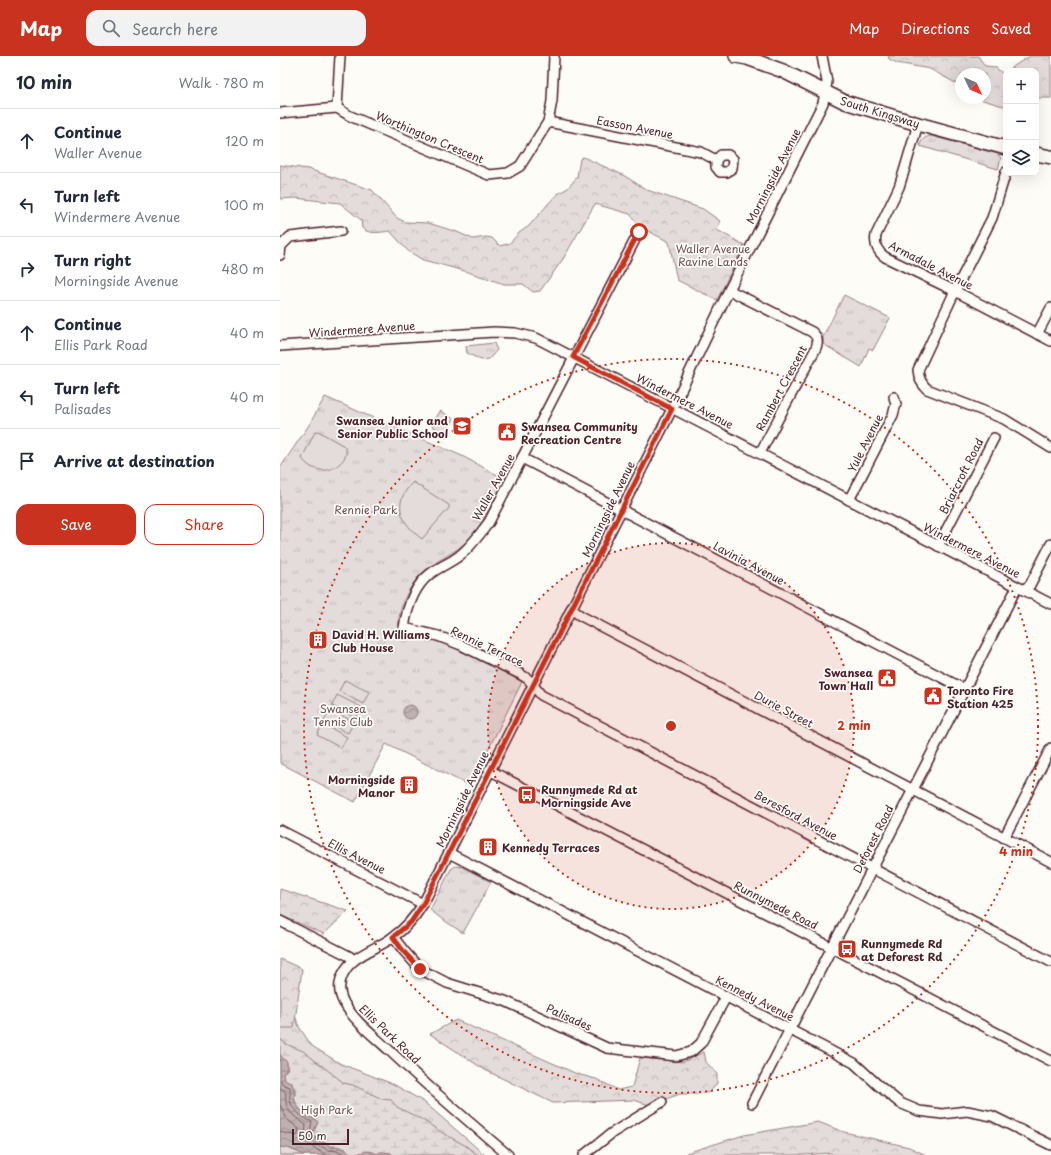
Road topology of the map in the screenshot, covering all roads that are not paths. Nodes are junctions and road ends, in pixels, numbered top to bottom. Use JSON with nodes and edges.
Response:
{"nodes":[{"id":1,"x":340,"y":56,"type":"edge"},
{"id":2,"x":554,"y":56,"type":"edge"},
{"id":3,"x":736,"y":56,"type":"edge"},
{"id":4,"x":822,"y":56,"type":"edge"},
{"id":5,"x":826,"y":93,"type":"junction"},
{"id":6,"x":337,"y":108,"type":"junction"},
{"id":7,"x":280,"y":113,"type":"edge"},
{"id":8,"x":548,"y":122,"type":"junction"},
{"id":9,"x":918,"y":124,"type":"junction"},
{"id":10,"x":1003,"y":147,"type":"edge"},
{"id":11,"x":1039,"y":155,"type":"edge"},
{"id":12,"x":1051,"y":157,"type":"edge"},
{"id":13,"x":716,"y":160,"type":"dead end"},
{"id":14,"x":1005,"y":176,"type":"edge"},
{"id":15,"x":341,"y":231,"type":"dead end"},
{"id":16,"x":639,"y":232,"type":"dead end"},
{"id":17,"x":280,"y":255,"type":"edge"},
{"id":18,"x":729,"y":290,"type":"junction"},
{"id":19,"x":955,"y":291,"type":"junction"},
{"id":20,"x":1051,"y":308,"type":"edge"},
{"id":21,"x":1037,"y":334,"type":"junction"},
{"id":22,"x":1051,"y":341,"type":"edge"},
{"id":23,"x":280,"y":346,"type":"edge"},
{"id":24,"x":573,"y":357,"type":"junction"},
{"id":25,"x":894,"y":397,"type":"dead end"},
{"id":26,"x":672,"y":409,"type":"junction"},
{"id":27,"x":994,"y":438,"type":"dead end"},
{"id":28,"x":1051,"y":448,"type":"edge"},
{"id":29,"x":760,"y":453,"type":"junction"},
{"id":30,"x":522,"y":458,"type":"junction"},
{"id":31,"x":849,"y":500,"type":"junction"},
{"id":32,"x":622,"y":510,"type":"junction"},
{"id":33,"x":1051,"y":544,"type":"edge"},
{"id":34,"x":938,"y":546,"type":"junction"},
{"id":35,"x":1020,"y":588,"type":"junction"},
{"id":36,"x":1051,"y":604,"type":"edge"},
{"id":37,"x":571,"y":609,"type":"junction"},
{"id":38,"x":404,"y":628,"type":"joint"},
{"id":39,"x":533,"y":686,"type":"junction"},
{"id":40,"x":964,"y":689,"type":"junction"},
{"id":41,"x":1051,"y":748,"type":"edge"},
{"id":42,"x":489,"y":770,"type":"junction"},
{"id":43,"x":912,"y":790,"type":"junction"},
{"id":44,"x":280,"y":830,"type":"edge"},
{"id":45,"x":1004,"y":838,"type":"junction"},
{"id":46,"x":449,"y":853,"type":"junction"},
{"id":47,"x":1051,"y":862,"type":"edge"},
{"id":48,"x":872,"y":869,"type":"junction"},
{"id":49,"x":423,"y":904,"type":"junction"},
{"id":50,"x":280,"y":921,"type":"edge"},
{"id":51,"x":393,"y":937,"type":"junction"},
{"id":52,"x":832,"y":948,"type":"junction"},
{"id":53,"x":354,"y":960,"type":"junction"},
{"id":54,"x":1051,"y":962,"type":"edge"},
{"id":55,"x":726,"y":997,"type":"junction"},
{"id":56,"x":790,"y":1030,"type":"junction"},
{"id":57,"x":1051,"y":1061,"type":"edge"},
{"id":58,"x":662,"y":1102,"type":"dead end"},
{"id":59,"x":752,"y":1102,"type":"dead end"},
{"id":60,"x":1051,"y":1145,"type":"edge"},
{"id":61,"x":508,"y":1155,"type":"edge"},
{"id":62,"x":584,"y":1155,"type":"edge"}],
"edges":[{"from":1,"to":6,"type":"street"},
{"from":2,"to":8,"type":"street","name":"Worthington Crescent"},
{"from":3,"to":5,"type":"street","name":"South Kingsway"},
{"from":4,"to":5,"type":"street","name":"Morningside Avenue"},
{"from":5,"to":9,"type":"street","name":"South Kingsway"},
{"from":5,"to":18,"type":"street","name":"Morningside Avenue"},
{"from":6,"to":7,"type":"street"},
{"from":6,"to":8,"type":"street","name":"Worthington Crescent"},
{"from":8,"to":13,"type":"street","name":"Easson Avenue"},
{"from":9,"to":10,"type":"street","name":"South Kingsway"},
{"from":9,"to":19,"type":"street","name":"Armadale Avenue"},
{"from":11,"to":12,"type":"street"},
{"from":14,"to":19,"type":"street"},
{"from":15,"to":17,"type":"street"},
{"from":16,"to":24,"type":"street","name":"Waller Avenue"},
{"from":18,"to":26,"type":"street","name":"Morningside Avenue"},
{"from":18,"to":29,"type":"street","name":"Rambert Crescent"},
{"from":19,"to":21,"type":"street","name":"Armadale Avenue"},
{"from":19,"to":28,"type":"street"},
{"from":20,"to":21,"type":"street"},
{"from":21,"to":22,"type":"street","name":"Armadale Avenue"},
{"from":23,"to":24,"type":"street","name":"Windermere Avenue"},
{"from":24,"to":26,"type":"street","name":"Windermere Avenue"},
{"from":24,"to":30,"type":"street","name":"Waller Avenue"},
{"from":25,"to":31,"type":"street","name":"Yule Avenue"},
{"from":26,"to":29,"type":"street","name":"Windermere Avenue"},
{"from":26,"to":32,"type":"street","name":"Morningside Avenue"},
{"from":27,"to":34,"type":"street","name":"Briarcroft Road"},
{"from":29,"to":31,"type":"street","name":"Windermere Avenue"},
{"from":30,"to":32,"type":"street","name":"Lavinia Avenue"},
{"from":30,"to":38,"type":"street","name":"Waller Avenue"},
{"from":31,"to":34,"type":"street","name":"Windermere Avenue"},
{"from":32,"to":37,"type":"street","name":"Morningside Avenue"},
{"from":32,"to":40,"type":"street","name":"Lavinia Avenue"},
{"from":33,"to":35,"type":"street","name":"Deforest Road"},
{"from":34,"to":35,"type":"street","name":"Windermere Avenue"},
{"from":35,"to":36,"type":"street","name":"Windermere Avenue"},
{"from":35,"to":40,"type":"street","name":"Deforest Road"},
{"from":37,"to":39,"type":"street","name":"Morningside Avenue"},
{"from":37,"to":43,"type":"street","name":"Durie Street"},
{"from":38,"to":39,"type":"street","name":"Rennie Terrace"},
{"from":39,"to":42,"type":"street","name":"Morningside Avenue"},
{"from":39,"to":48,"type":"street","name":"Beresford Avenue"},
{"from":40,"to":43,"type":"street","name":"Deforest Road"},
{"from":41,"to":45,"type":"street"},
{"from":42,"to":46,"type":"street","name":"Morningside Avenue"},
{"from":42,"to":52,"type":"street","name":"Runnymede Road"},
{"from":43,"to":45,"type":"street","name":"Durie Street"},
{"from":43,"to":48,"type":"street","name":"Deforest Road"},
{"from":44,"to":49,"type":"street","name":"Ellis Avenue"},
{"from":45,"to":47,"type":"street","name":"Durie Street"},
{"from":46,"to":49,"type":"street","name":"Morningside Avenue"},
{"from":46,"to":55,"type":"street","name":"Kennedy Avenue"},
{"from":48,"to":52,"type":"street","name":"Deforest Road"},
{"from":48,"to":54,"type":"street","name":"Beresford Avenue"},
{"from":49,"to":51,"type":"street","name":"Ellis Park Road"},
{"from":50,"to":53,"type":"street"},
{"from":51,"to":53,"type":"street","name":"Ellis Park Road"},
{"from":51,"to":55,"type":"street","name":"Palisades"},
{"from":52,"to":56,"type":"street","name":"Deforest Road"},
{"from":52,"to":57,"type":"street","name":"Runnymede Road"},
{"from":53,"to":61,"type":"street","name":"Ellis Park Road"},
{"from":55,"to":56,"type":"street","name":"Kennedy Avenue"},
{"from":56,"to":59,"type":"street","name":"Deforest Road"},
{"from":56,"to":60,"type":"street","name":"Kennedy Avenue"},
{"from":58,"to":62,"type":"street"}]}
